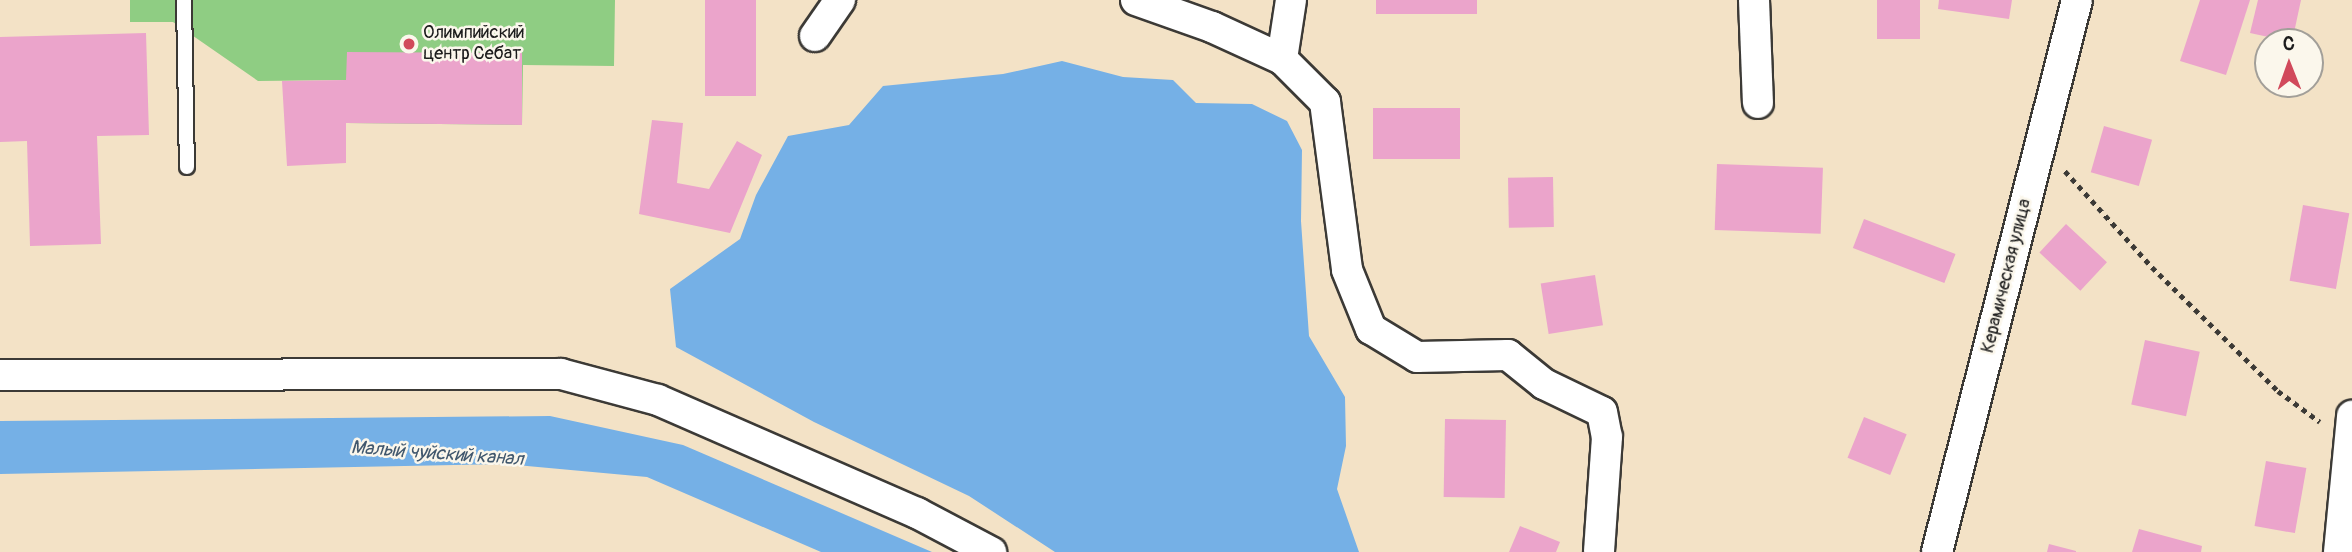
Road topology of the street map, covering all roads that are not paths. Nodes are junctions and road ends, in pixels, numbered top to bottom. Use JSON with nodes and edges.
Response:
{"nodes":[{"id":1,"x":184,"y":0,"type":"edge"},
{"id":2,"x":840,"y":0,"type":"edge"},
{"id":3,"x":1291,"y":0,"type":"edge"},
{"id":4,"x":1754,"y":0,"type":"edge"},
{"id":5,"x":2077,"y":0,"type":"edge"},
{"id":6,"x":1151,"y":2,"type":"edge"},
{"id":7,"x":815,"y":36,"type":"dead end"},
{"id":8,"x":1282,"y":59,"type":"junction"},
{"id":9,"x":1758,"y":103,"type":"dead end"},
{"id":10,"x":187,"y":167,"type":"dead end"},
{"id":11,"x":0,"y":375,"type":"edge"},
{"id":12,"x":2351,"y":430,"type":"edge"},
{"id":13,"x":991,"y":552,"type":"edge"},
{"id":14,"x":1599,"y":552,"type":"edge"},
{"id":15,"x":1937,"y":552,"type":"edge"},
{"id":16,"x":2339,"y":552,"type":"edge"}],
"edges":[{"from":1,"to":10,"type":"lane"},
{"from":2,"to":7,"type":"street"},
{"from":3,"to":8,"type":"street"},
{"from":4,"to":9,"type":"street"},
{"from":5,"to":15,"type":"street","name":"Керамическая улица"},
{"from":6,"to":8,"type":"street"},
{"from":8,"to":14,"type":"street"},
{"from":11,"to":13,"type":"street"},
{"from":12,"to":16,"type":"street"}]}
